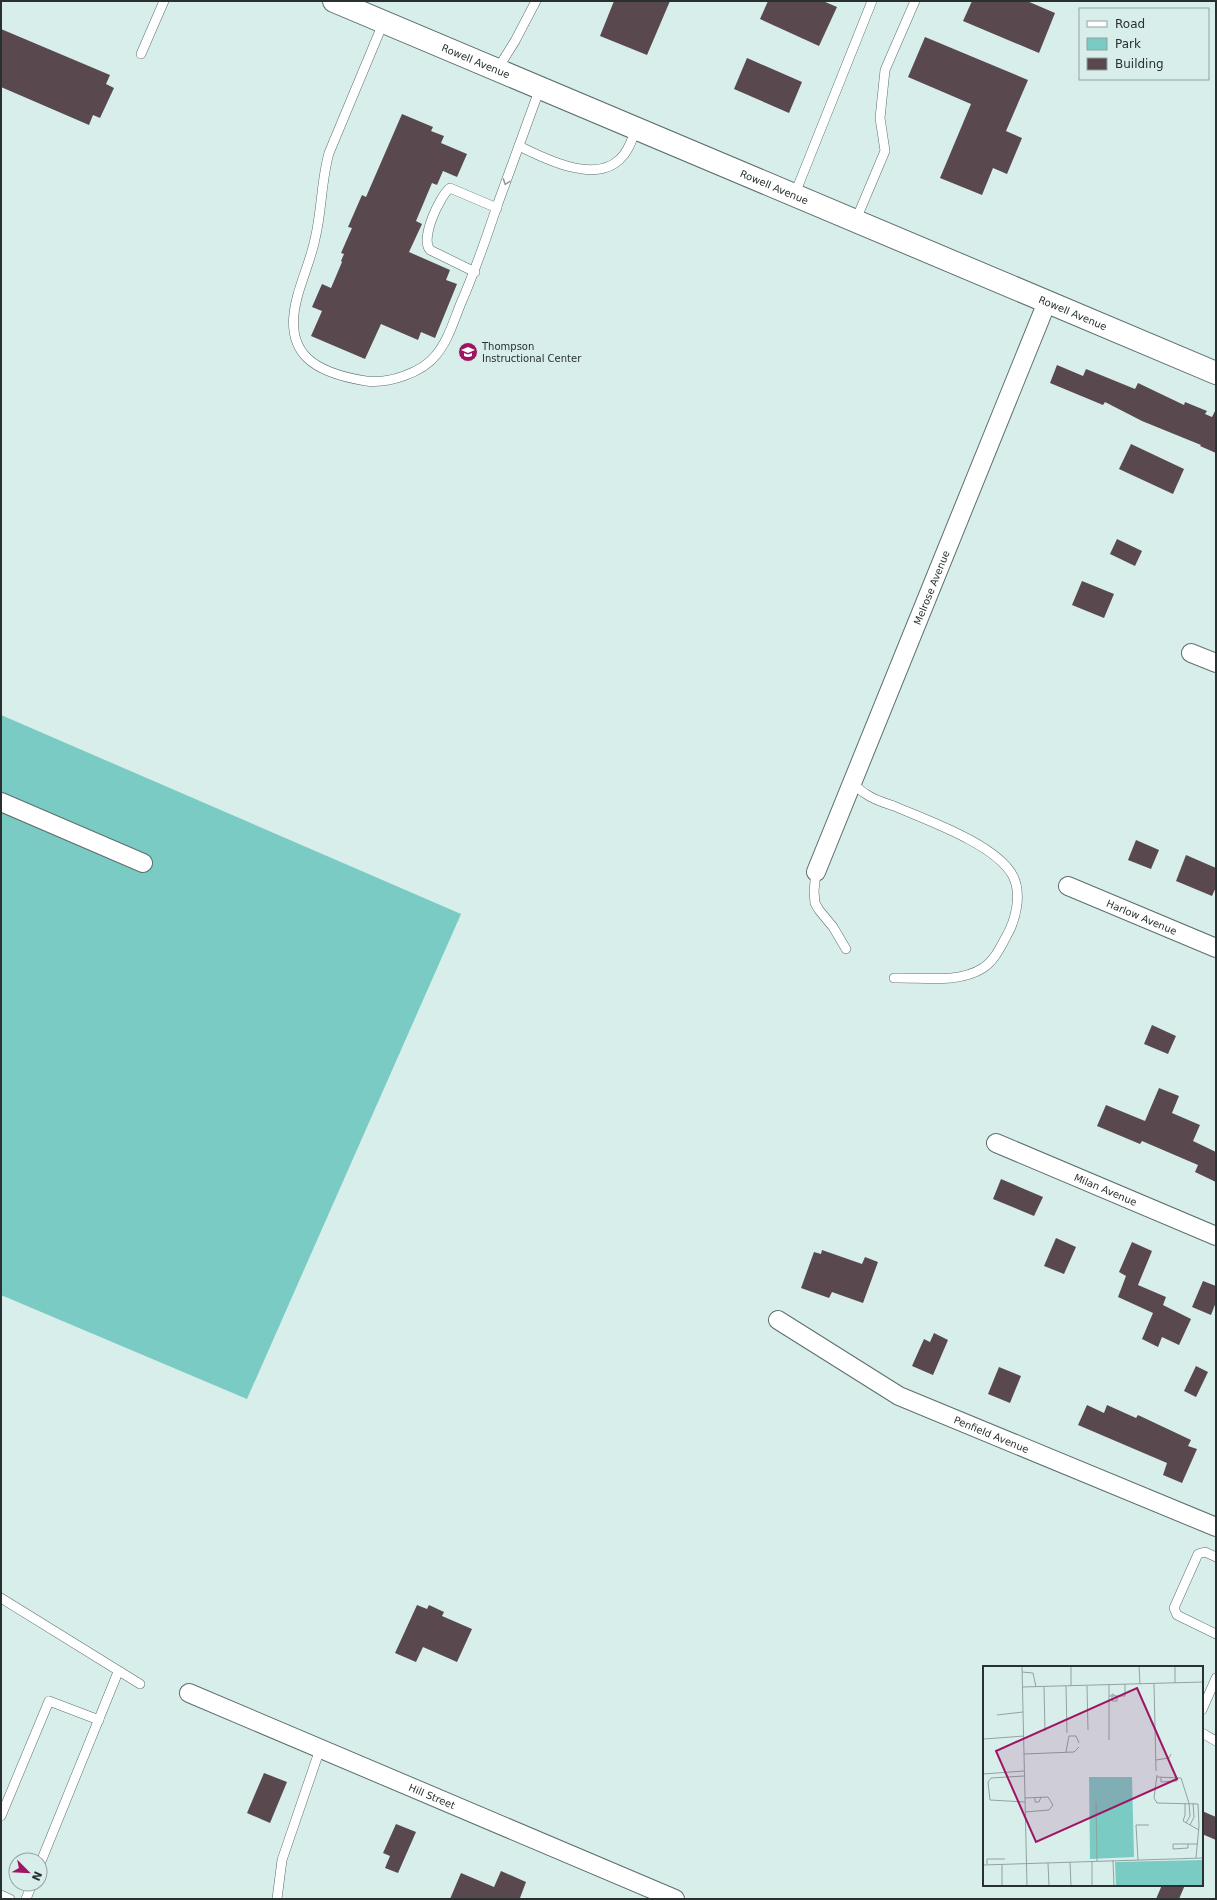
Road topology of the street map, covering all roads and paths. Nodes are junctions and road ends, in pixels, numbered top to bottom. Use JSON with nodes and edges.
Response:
{"nodes":[{"id":1,"x":164,"y":1,"type":"edge"},
{"id":2,"x":334,"y":1,"type":"edge"},
{"id":3,"x":536,"y":1,"type":"edge"},
{"id":4,"x":872,"y":1,"type":"edge"},
{"id":5,"x":915,"y":1,"type":"edge"},
{"id":6,"x":384,"y":21,"type":"junction"},
{"id":7,"x":141,"y":54,"type":"dead end"},
{"id":8,"x":497,"y":70,"type":"junction"},
{"id":9,"x":540,"y":88,"type":"junction"},
{"id":10,"x":637,"y":128,"type":"junction"},
{"id":11,"x":519,"y":146,"type":"junction"},
{"id":12,"x":794,"y":196,"type":"junction"},
{"id":13,"x":497,"y":208,"type":"junction"},
{"id":14,"x":855,"y":222,"type":"junction"},
{"id":15,"x":475,"y":272,"type":"junction"},
{"id":16,"x":1047,"y":302,"type":"junction"},
{"id":17,"x":1216,"y":372,"type":"edge"},
{"id":18,"x":1190,"y":653,"type":"dead end"},
{"id":19,"x":1216,"y":663,"type":"edge"},
{"id":20,"x":852,"y":783,"type":"junction"},
{"id":21,"x":1,"y":802,"type":"edge"},
{"id":22,"x":143,"y":863,"type":"dead end"},
{"id":23,"x":816,"y":872,"type":"joint"},
{"id":24,"x":1068,"y":886,"type":"dead end"},
{"id":25,"x":1216,"y":948,"type":"edge"},
{"id":26,"x":846,"y":949,"type":"dead end"},
{"id":27,"x":894,"y":978,"type":"dead end"},
{"id":28,"x":996,"y":1143,"type":"dead end"},
{"id":29,"x":1216,"y":1236,"type":"edge"},
{"id":30,"x":778,"y":1320,"type":"dead end"},
{"id":31,"x":1216,"y":1527,"type":"edge"},
{"id":32,"x":1216,"y":1557,"type":"edge"},
{"id":33,"x":1,"y":1598,"type":"edge"},
{"id":34,"x":1216,"y":1634,"type":"edge"},
{"id":35,"x":118,"y":1672,"type":"junction"},
{"id":36,"x":1216,"y":1678,"type":"edge"},
{"id":37,"x":140,"y":1684,"type":"dead end"},
{"id":38,"x":189,"y":1693,"type":"dead end"},
{"id":39,"x":1203,"y":1708,"type":"edge"},
{"id":40,"x":99,"y":1720,"type":"junction"},
{"id":41,"x":1203,"y":1734,"type":"edge"},
{"id":42,"x":1216,"y":1741,"type":"edge"},
{"id":43,"x":320,"y":1749,"type":"junction"},
{"id":44,"x":1,"y":1816,"type":"edge"},
{"id":45,"x":45,"y":1852,"type":"edge"},
{"id":46,"x":1,"y":1895,"type":"edge"},
{"id":47,"x":10,"y":1899,"type":"edge"},
{"id":48,"x":277,"y":1899,"type":"edge"},
{"id":49,"x":675,"y":1899,"type":"edge"}],
"edges":[{"from":1,"to":7,"type":"lane"},
{"from":2,"to":6,"type":"street","name":"Rowell Avenue"},
{"from":3,"to":8,"type":"lane"},
{"from":4,"to":12,"type":"lane"},
{"from":5,"to":14,"type":"lane"},
{"from":6,"to":8,"type":"street","name":"Rowell Avenue"},
{"from":6,"to":15,"type":"lane"},
{"from":8,"to":9,"type":"street","name":"Rowell Avenue"},
{"from":9,"to":10,"type":"street","name":"Rowell Avenue"},
{"from":9,"to":11,"type":"lane"},
{"from":10,"to":11,"type":"lane"},
{"from":10,"to":12,"type":"street","name":"Rowell Avenue"},
{"from":11,"to":13,"type":"lane","one_way":true},
{"from":12,"to":14,"type":"street","name":"Rowell Avenue"},
{"from":13,"to":15,"type":"lane"},
{"from":13,"to":15,"type":"lane"},
{"from":14,"to":16,"type":"street","name":"Rowell Avenue"},
{"from":16,"to":17,"type":"street","name":"Rowell Avenue"},
{"from":16,"to":20,"type":"street","name":"Melrose Avenue"},
{"from":18,"to":19,"type":"street"},
{"from":20,"to":23,"type":"street","name":"Melrose Avenue"},
{"from":20,"to":27,"type":"lane"},
{"from":21,"to":22,"type":"street"},
{"from":23,"to":26,"type":"lane"},
{"from":24,"to":25,"type":"street","name":"Harlow Avenue"},
{"from":28,"to":29,"type":"street","name":"Milan Avenue"},
{"from":30,"to":31,"type":"street","name":"Penfield Avenue"},
{"from":32,"to":34,"type":"lane"},
{"from":33,"to":35,"type":"lane"},
{"from":35,"to":37,"type":"lane"},
{"from":35,"to":40,"type":"lane"},
{"from":36,"to":39,"type":"lane"},
{"from":38,"to":43,"type":"street","name":"Hill Street"},
{"from":40,"to":44,"type":"lane"},
{"from":40,"to":45,"type":"lane"},
{"from":41,"to":42,"type":"lane"},
{"from":43,"to":48,"type":"lane"},
{"from":43,"to":49,"type":"street","name":"Hill Street"},
{"from":46,"to":47,"type":"lane"}]}
